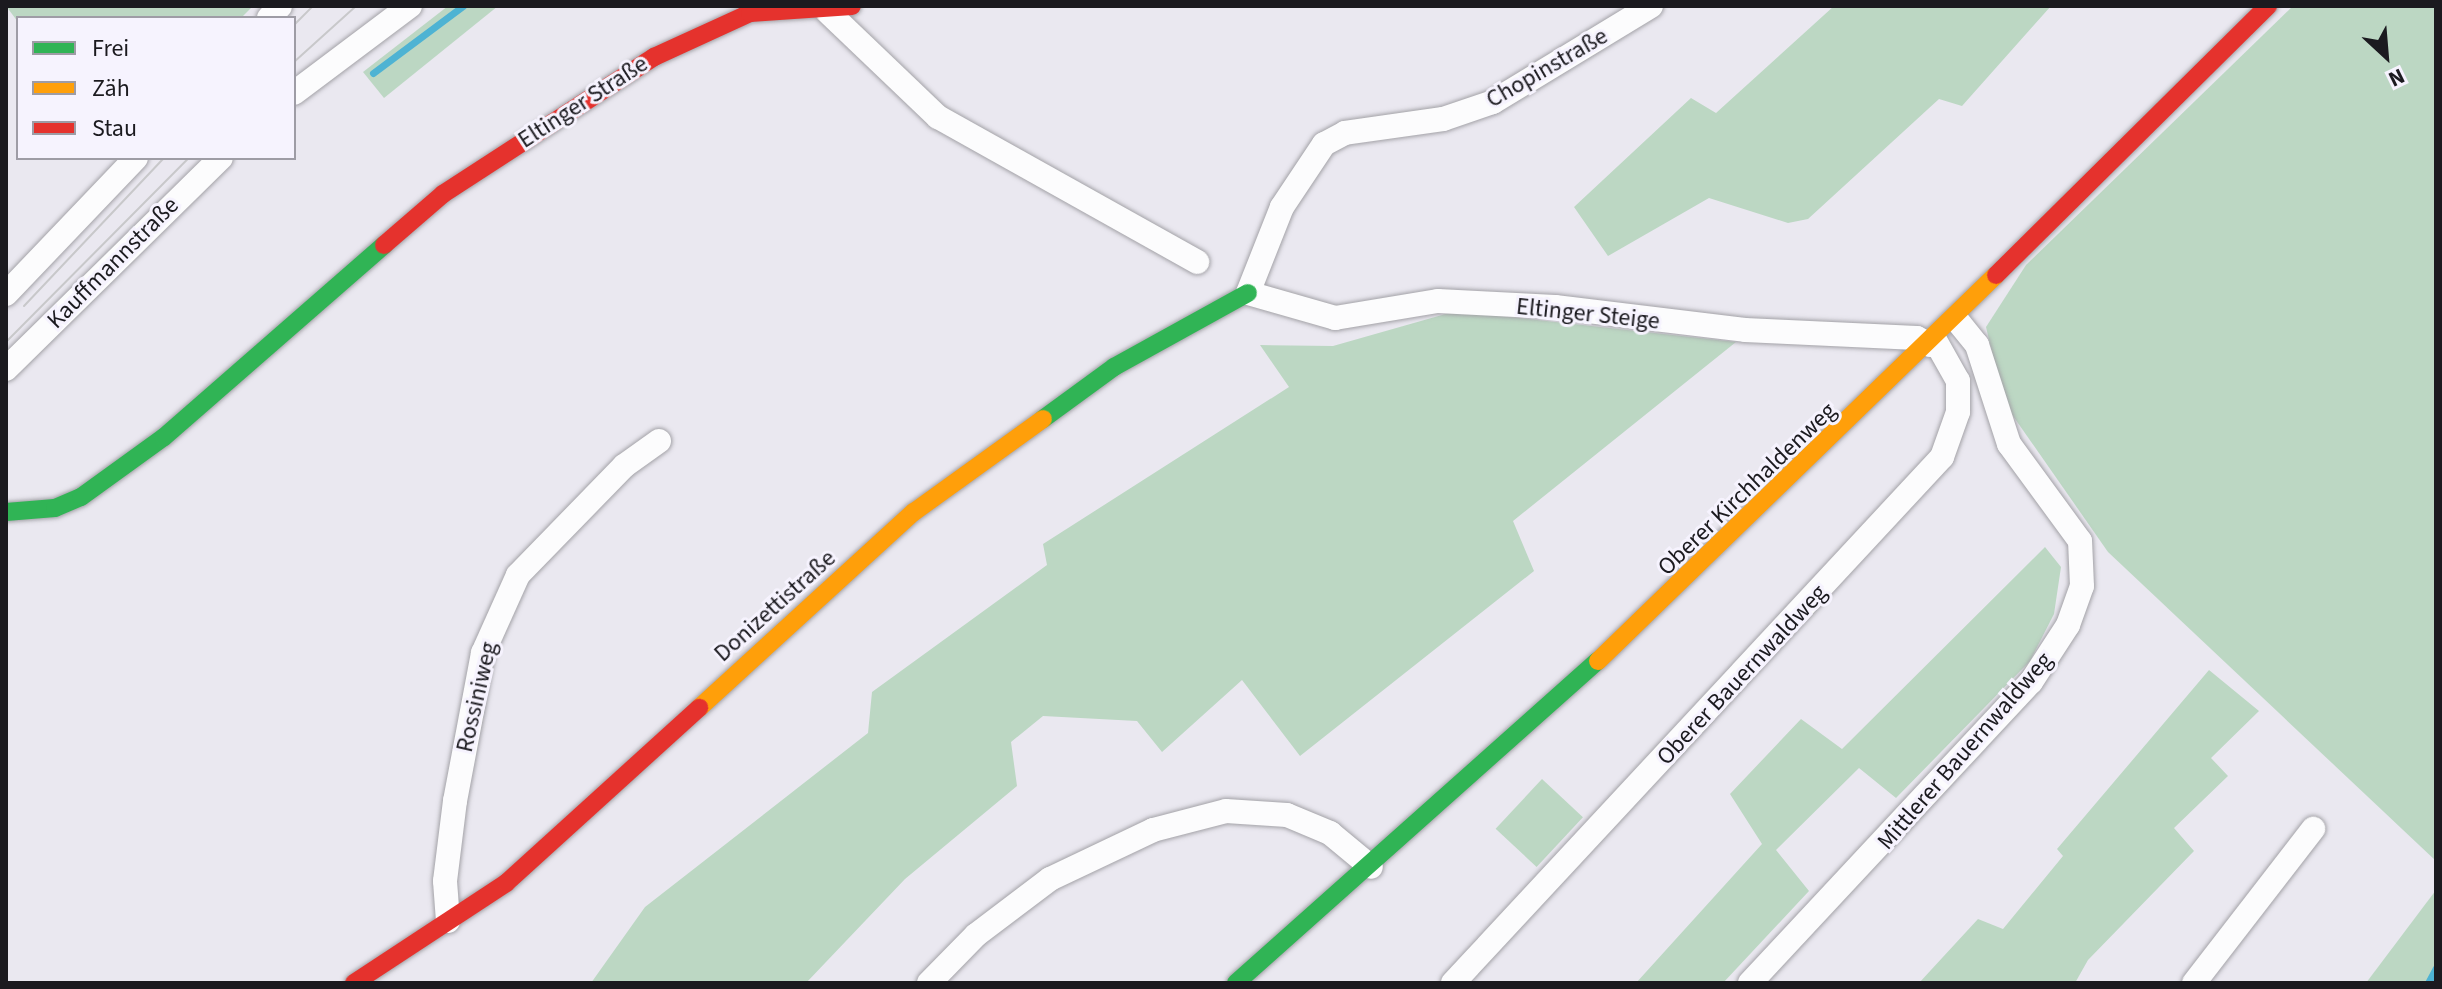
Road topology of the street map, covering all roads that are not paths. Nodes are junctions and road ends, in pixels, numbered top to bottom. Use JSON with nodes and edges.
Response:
{"nodes":[{"id":1,"x":410,"y":6,"type":"edge"},
{"id":2,"x":852,"y":6,"type":"edge"},
{"id":3,"x":1651,"y":6,"type":"edge"},
{"id":4,"x":2268,"y":6,"type":"edge"},
{"id":5,"x":827,"y":9,"type":"edge"},
{"id":6,"x":296,"y":92,"type":"edge"},
{"id":7,"x":134,"y":160,"type":"edge"},
{"id":8,"x":219,"y":160,"type":"edge"},
{"id":9,"x":1197,"y":262,"type":"dead end"},
{"id":10,"x":1248,"y":293,"type":"junction"},
{"id":11,"x":6,"y":294,"type":"edge"},
{"id":12,"x":1956,"y":319,"type":"junction"},
{"id":13,"x":1932,"y":343,"type":"junction"},
{"id":14,"x":6,"y":369,"type":"edge"},
{"id":15,"x":659,"y":441,"type":"dead end"},
{"id":16,"x":6,"y":512,"type":"edge"},
{"id":17,"x":2313,"y":829,"type":"dead end"},
{"id":18,"x":1371,"y":867,"type":"junction"},
{"id":19,"x":448,"y":921,"type":"junction"},
{"id":20,"x":354,"y":983,"type":"edge"},
{"id":21,"x":929,"y":983,"type":"edge"},
{"id":22,"x":1236,"y":983,"type":"edge"},
{"id":23,"x":1453,"y":983,"type":"edge"},
{"id":24,"x":1750,"y":983,"type":"edge"},
{"id":25,"x":2194,"y":983,"type":"edge"}],
"edges":[{"from":1,"to":6,"type":"street"},
{"from":2,"to":5,"type":"street","name":"Eltinger Straße"},
{"from":3,"to":10,"type":"street","name":"Chopinstraße"},
{"from":4,"to":12,"type":"street","name":"Oberer Kirchhaldenweg"},
{"from":5,"to":9,"type":"street"},
{"from":5,"to":16,"type":"street","name":"Eltinger Straße"},
{"from":7,"to":11,"type":"street"},
{"from":8,"to":14,"type":"street","name":"Kauffmannstraße"},
{"from":10,"to":13,"type":"street","name":"Eltinger Steige"},
{"from":10,"to":19,"type":"street","name":"Donizettistraße"},
{"from":12,"to":13,"type":"street","name":"Oberer Kirchhaldenweg"},
{"from":12,"to":24,"type":"street","name":"Mittlerer Bauernwaldweg"},
{"from":13,"to":18,"type":"street","name":"Oberer Kirchhaldenweg"},
{"from":13,"to":23,"type":"street","name":"Oberer Bauernwaldweg"},
{"from":15,"to":19,"type":"street","name":"Rossiniweg"},
{"from":17,"to":25,"type":"street"},
{"from":18,"to":21,"type":"street"},
{"from":18,"to":22,"type":"street","name":"Oberer Kirchhaldenweg"},
{"from":19,"to":20,"type":"street","name":"Donizettistraße"}]}
